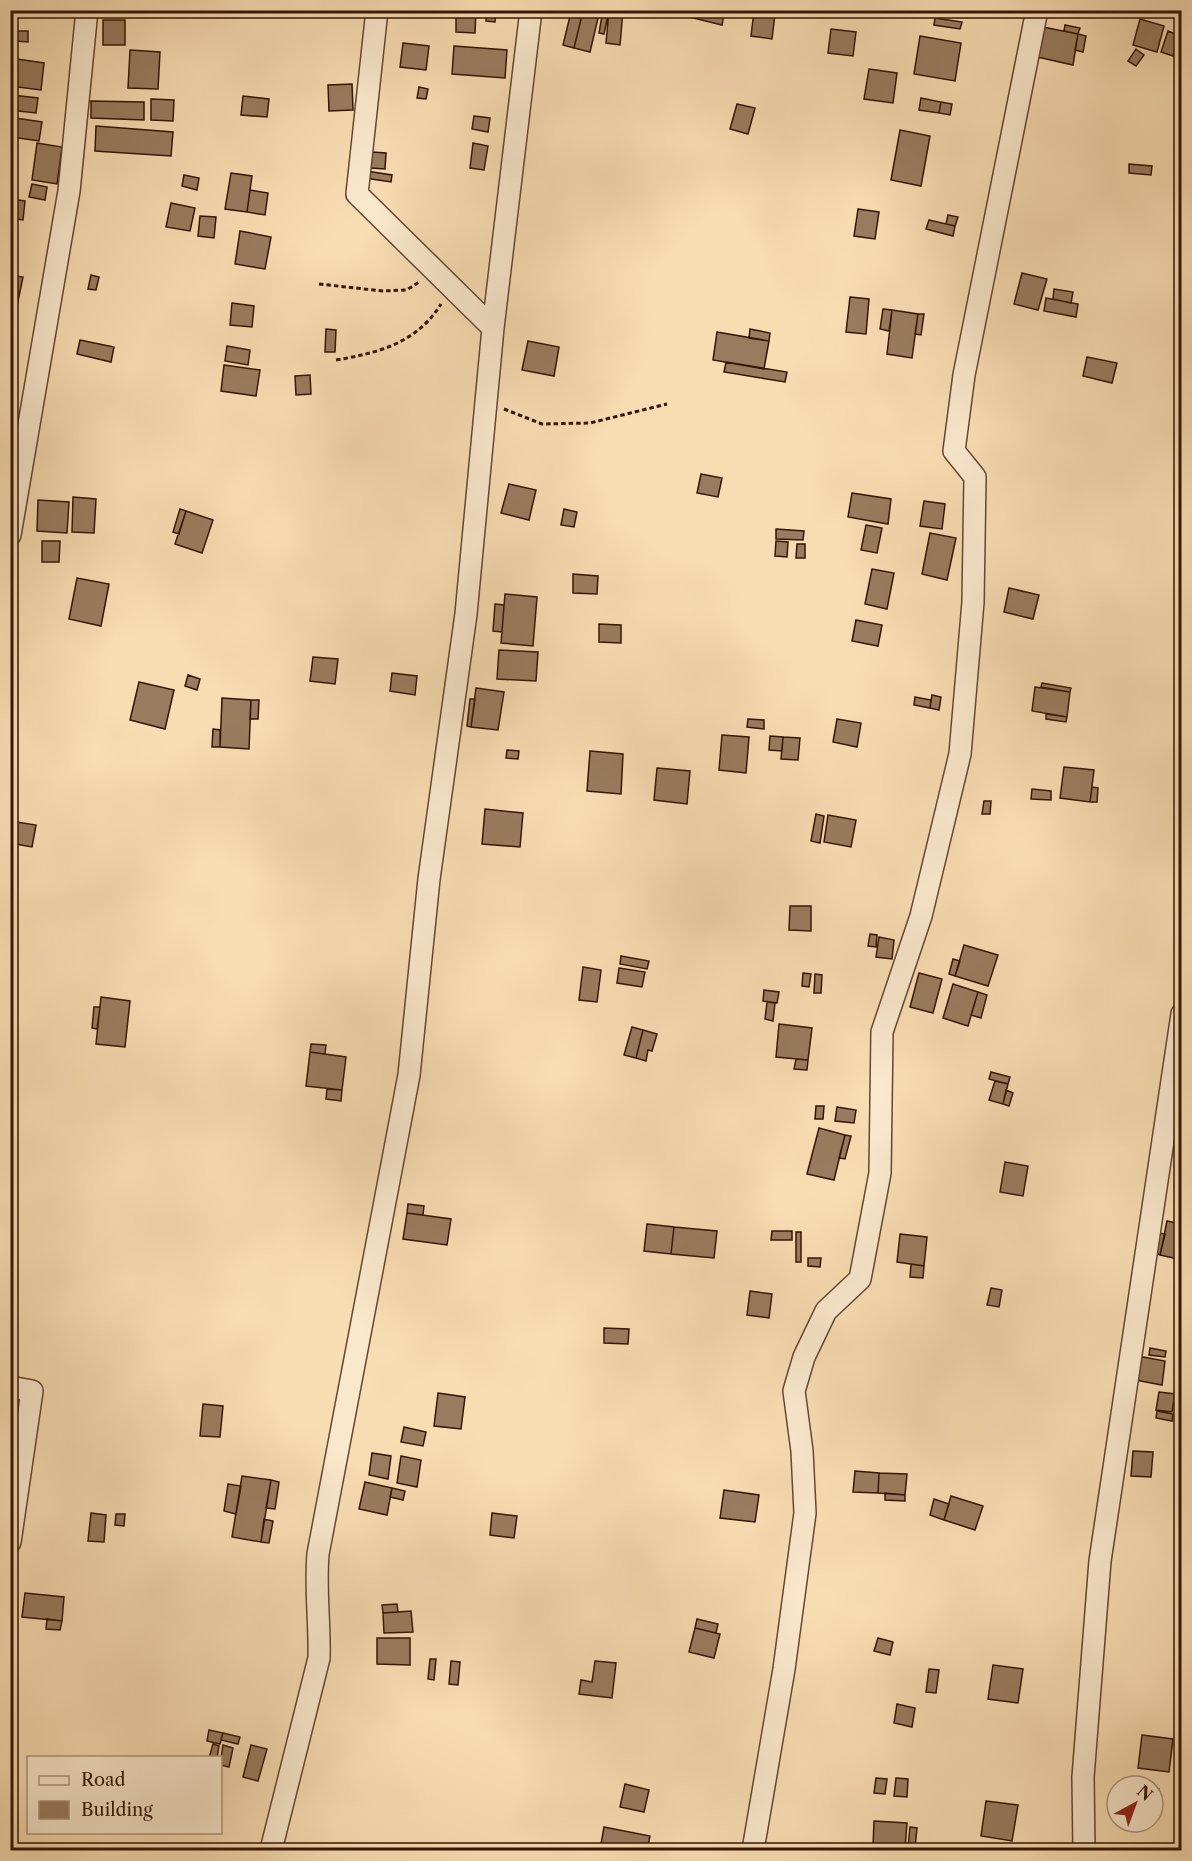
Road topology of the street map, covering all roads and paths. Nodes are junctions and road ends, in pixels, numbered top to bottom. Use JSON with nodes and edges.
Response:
{"nodes":[{"id":1,"x":87,"y":10,"type":"edge"},
{"id":2,"x":377,"y":10,"type":"edge"},
{"id":3,"x":531,"y":10,"type":"edge"},
{"id":4,"x":1037,"y":10,"type":"edge"},
{"id":5,"x":436,"y":272,"type":"junction"},
{"id":6,"x":319,"y":284,"type":"dead end"},
{"id":7,"x":452,"y":288,"type":"junction"},
{"id":8,"x":493,"y":328,"type":"junction"},
{"id":9,"x":336,"y":360,"type":"dead end"},
{"id":10,"x":486,"y":402,"type":"junction"},
{"id":11,"x":667,"y":404,"type":"dead end"},
{"id":12,"x":10,"y":535,"type":"edge"},
{"id":13,"x":1182,"y":1014,"type":"edge"},
{"id":14,"x":10,"y":1387,"type":"edge"},
{"id":15,"x":10,"y":1542,"type":"edge"},
{"id":16,"x":271,"y":1851,"type":"edge"},
{"id":17,"x":753,"y":1851,"type":"edge"},
{"id":18,"x":1084,"y":1851,"type":"edge"}],
"edges":[{"from":1,"to":12,"type":"street"},
{"from":2,"to":5,"type":"street"},
{"from":3,"to":8,"type":"street"},
{"from":4,"to":17,"type":"street"},
{"from":5,"to":6,"type":"path"},
{"from":5,"to":7,"type":"street"},
{"from":7,"to":8,"type":"street"},
{"from":7,"to":9,"type":"path"},
{"from":8,"to":10,"type":"street"},
{"from":10,"to":11,"type":"path"},
{"from":10,"to":16,"type":"street"},
{"from":13,"to":18,"type":"street"},
{"from":14,"to":15,"type":"street"}]}
